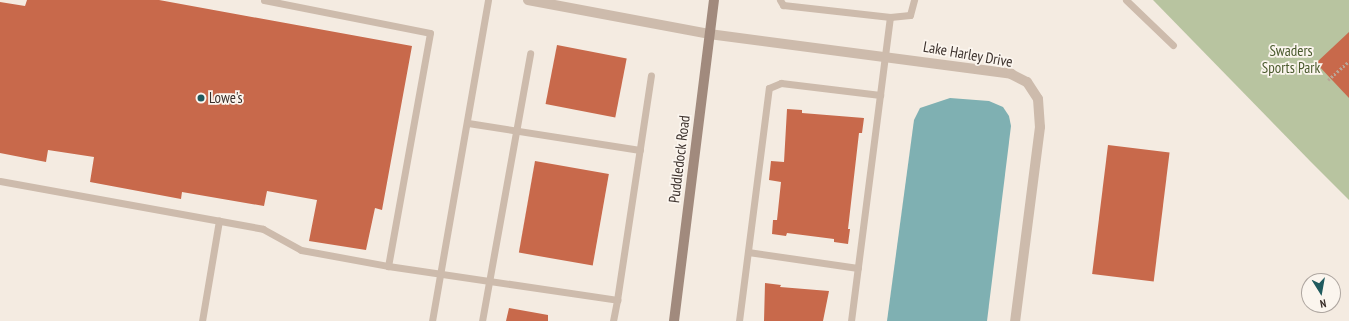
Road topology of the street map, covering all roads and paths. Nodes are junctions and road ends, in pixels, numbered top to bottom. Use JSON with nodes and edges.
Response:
{"nodes":[{"id":1,"x":264,"y":0,"type":"edge"},
{"id":2,"x":488,"y":0,"type":"edge"},
{"id":3,"x":528,"y":0,"type":"edge"},
{"id":4,"x":714,"y":0,"type":"edge"},
{"id":5,"x":780,"y":0,"type":"edge"},
{"id":6,"x":914,"y":0,"type":"edge"},
{"id":7,"x":1126,"y":0,"type":"edge"},
{"id":8,"x":890,"y":17,"type":"junction"},
{"id":9,"x":709,"y":34,"type":"junction"},
{"id":10,"x":1173,"y":45,"type":"dead end"},
{"id":11,"x":530,"y":54,"type":"dead end"},
{"id":12,"x":885,"y":56,"type":"junction"},
{"id":13,"x":1349,"y":60,"type":"edge"},
{"id":14,"x":651,"y":76,"type":"dead end"},
{"id":15,"x":1328,"y":80,"type":"dead end"},
{"id":16,"x":880,"y":95,"type":"junction"},
{"id":17,"x":468,"y":123,"type":"junction"},
{"id":18,"x":516,"y":130,"type":"junction"},
{"id":19,"x":640,"y":150,"type":"junction"},
{"id":20,"x":0,"y":181,"type":"edge"},
{"id":21,"x":219,"y":220,"type":"junction"},
{"id":22,"x":748,"y":252,"type":"junction"},
{"id":23,"x":388,"y":266,"type":"junction"},
{"id":24,"x":858,"y":268,"type":"junction"},
{"id":25,"x":441,"y":272,"type":"junction"},
{"id":26,"x":490,"y":280,"type":"junction"},
{"id":27,"x":617,"y":300,"type":"junction"},
{"id":28,"x":202,"y":321,"type":"edge"},
{"id":29,"x":432,"y":321,"type":"edge"},
{"id":30,"x":482,"y":321,"type":"edge"},
{"id":31,"x":613,"y":321,"type":"edge"},
{"id":32,"x":674,"y":321,"type":"edge"},
{"id":33,"x":739,"y":321,"type":"edge"},
{"id":34,"x":851,"y":321,"type":"edge"},
{"id":35,"x":1014,"y":321,"type":"edge"}],
"edges":[{"from":1,"to":23,"type":"lane"},
{"from":2,"to":17,"type":"lane"},
{"from":3,"to":9,"type":"street","name":"Lake Harley Drive"},
{"from":4,"to":9,"type":"main road","name":"Puddledock Road"},
{"from":5,"to":8,"type":"lane"},
{"from":6,"to":8,"type":"lane"},
{"from":7,"to":10,"type":"lane"},
{"from":8,"to":12,"type":"lane"},
{"from":9,"to":12,"type":"street","name":"Lake Harley Drive"},
{"from":9,"to":32,"type":"main road","name":"Puddledock Road"},
{"from":11,"to":18,"type":"lane"},
{"from":12,"to":16,"type":"lane"},
{"from":12,"to":35,"type":"street","name":"Lake Harley Drive"},
{"from":13,"to":15,"type":"path"},
{"from":14,"to":19,"type":"lane"},
{"from":16,"to":22,"type":"lane"},
{"from":16,"to":24,"type":"lane"},
{"from":17,"to":18,"type":"lane"},
{"from":17,"to":25,"type":"lane"},
{"from":18,"to":19,"type":"lane"},
{"from":18,"to":26,"type":"lane"},
{"from":19,"to":27,"type":"lane"},
{"from":20,"to":21,"type":"lane"},
{"from":21,"to":23,"type":"lane"},
{"from":21,"to":28,"type":"lane"},
{"from":22,"to":24,"type":"lane"},
{"from":22,"to":33,"type":"lane"},
{"from":23,"to":25,"type":"lane"},
{"from":24,"to":34,"type":"lane"},
{"from":25,"to":26,"type":"lane"},
{"from":25,"to":29,"type":"lane"},
{"from":26,"to":27,"type":"lane"},
{"from":26,"to":30,"type":"lane"},
{"from":27,"to":31,"type":"lane"}]}
